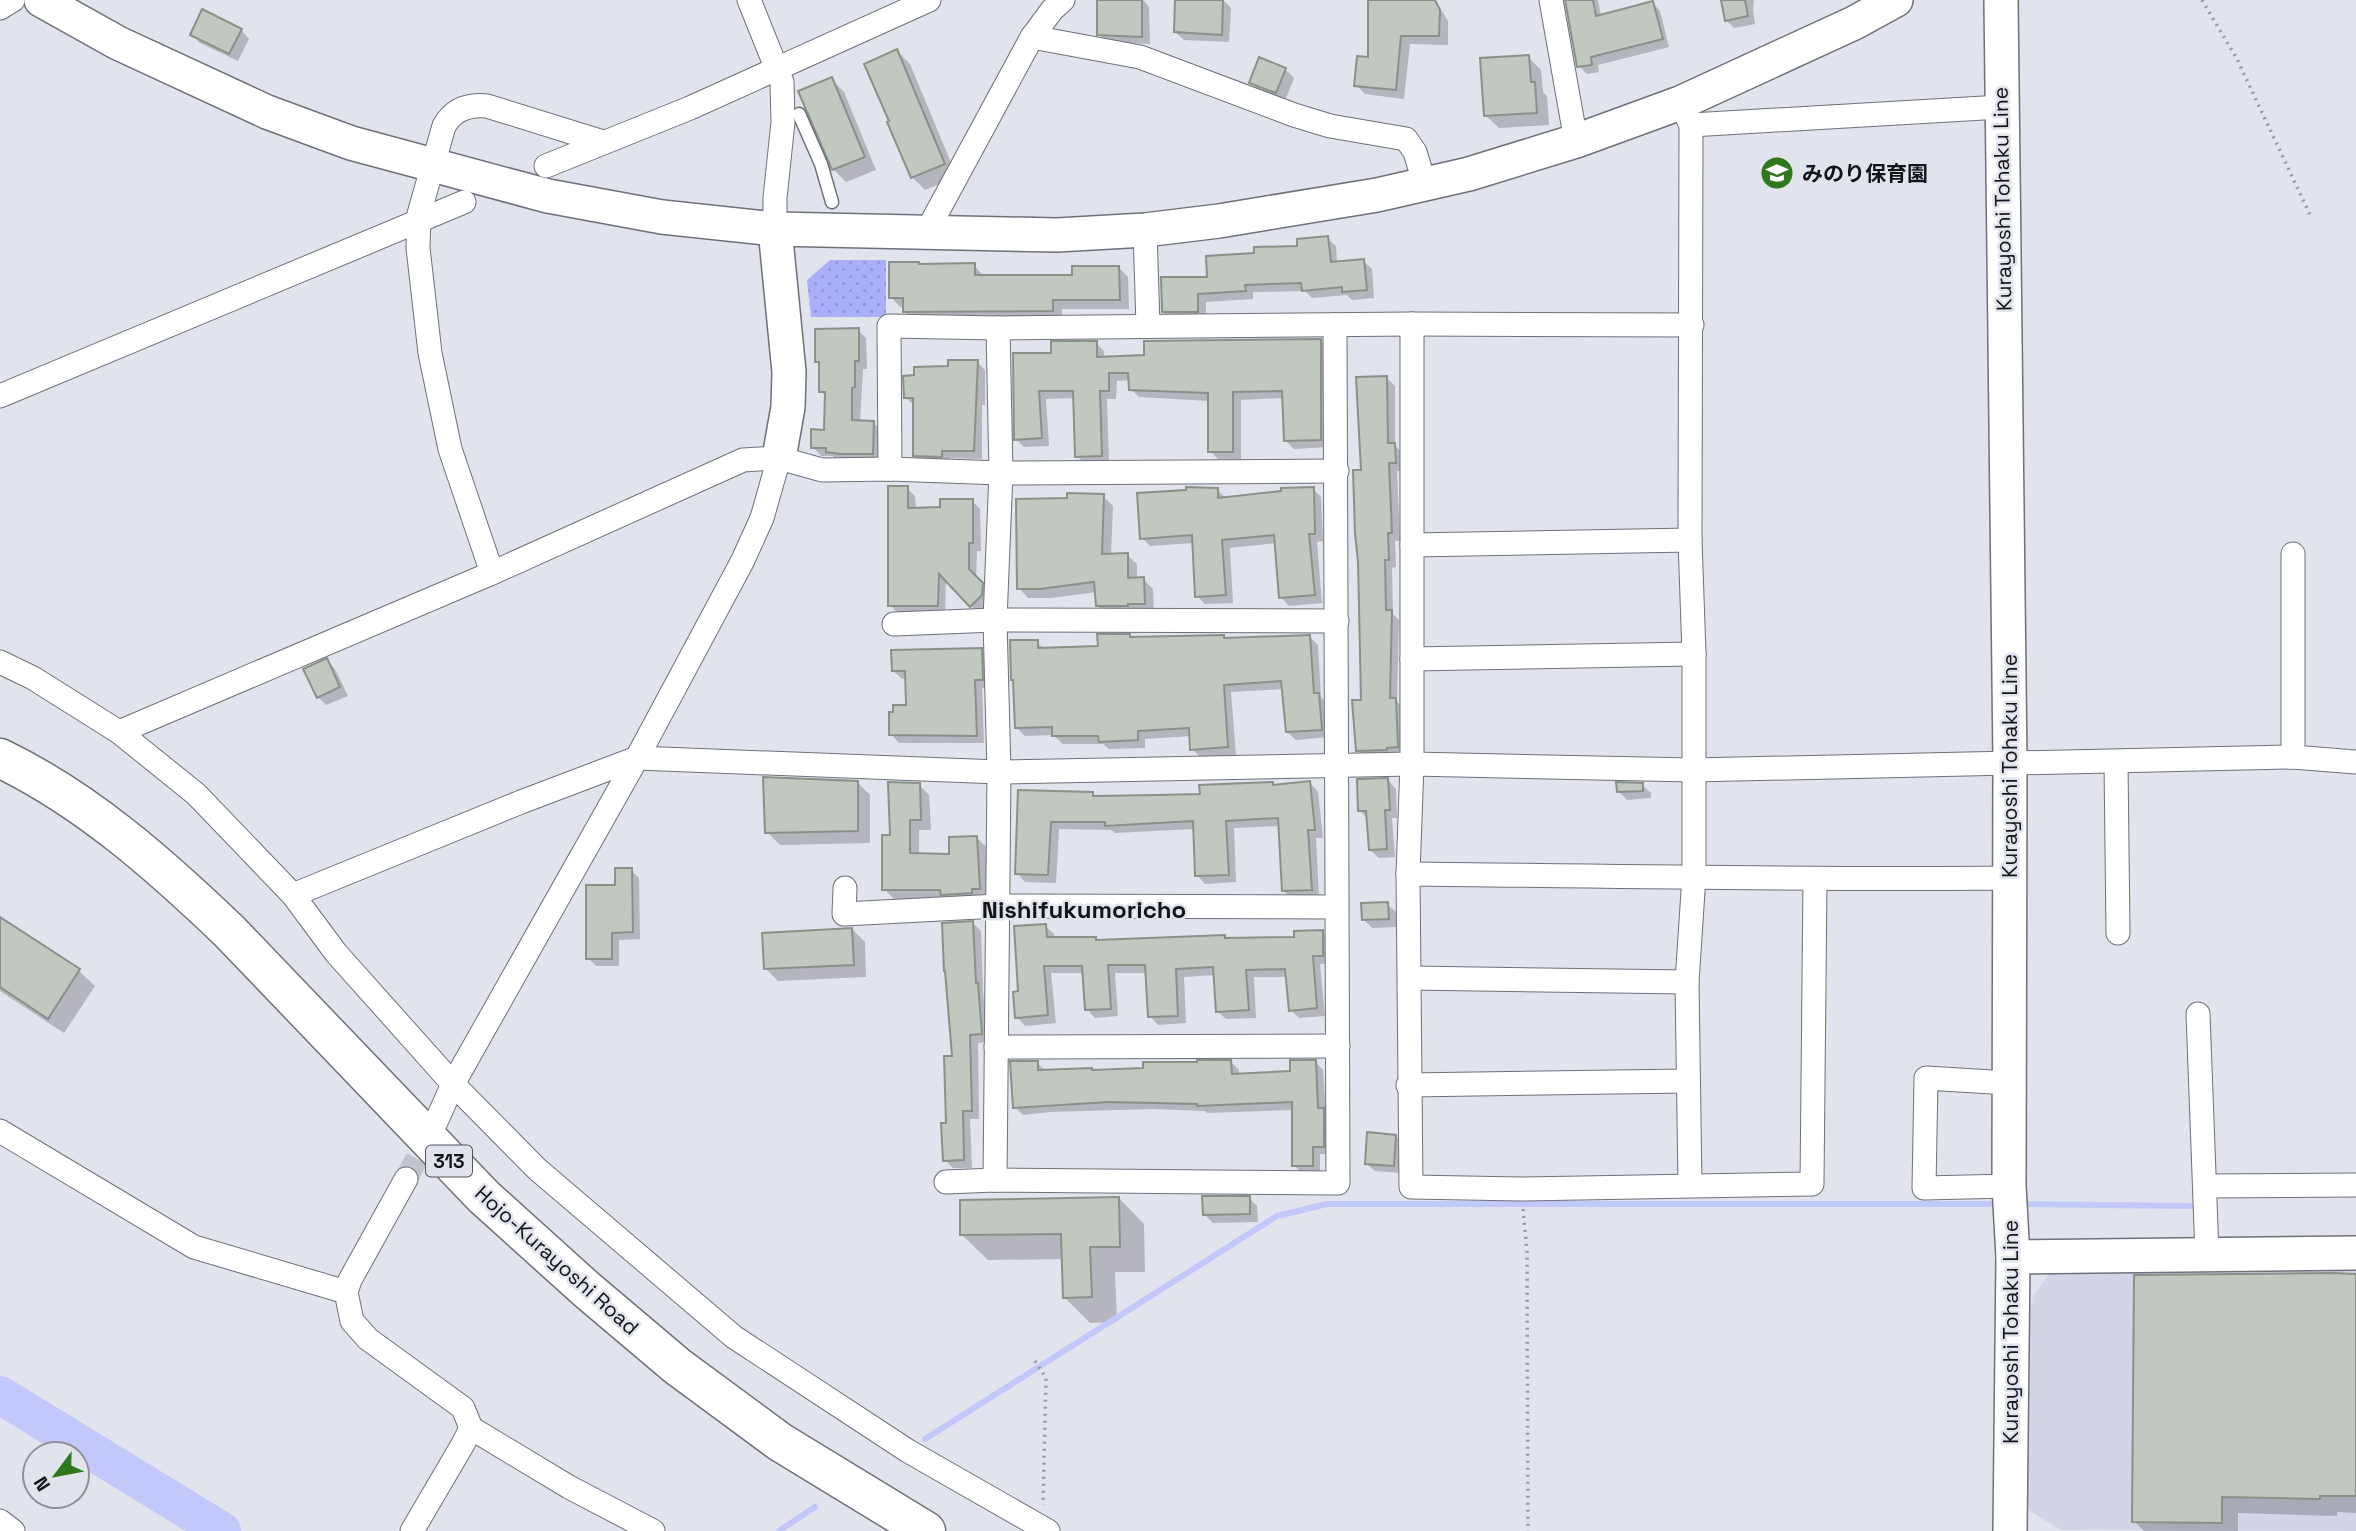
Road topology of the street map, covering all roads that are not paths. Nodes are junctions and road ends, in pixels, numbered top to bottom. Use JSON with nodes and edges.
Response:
{"nodes":[{"id":1,"x":13,"y":0,"type":"edge"},
{"id":2,"x":41,"y":0,"type":"edge"},
{"id":3,"x":749,"y":0,"type":"edge"},
{"id":4,"x":929,"y":0,"type":"edge"},
{"id":5,"x":1063,"y":0,"type":"edge"},
{"id":6,"x":1550,"y":0,"type":"edge"},
{"id":7,"x":1896,"y":0,"type":"edge"},
{"id":8,"x":2001,"y":0,"type":"edge"},
{"id":9,"x":0,"y":8,"type":"edge"},
{"id":10,"x":81,"y":9,"type":"edge"},
{"id":11,"x":1032,"y":37,"type":"junction"},
{"id":12,"x":778,"y":68,"type":"junction"},
{"id":13,"x":2001,"y":107,"type":"junction"},
{"id":14,"x":799,"y":114,"type":"dead end"},
{"id":15,"x":1686,"y":114,"type":"junction"},
{"id":16,"x":1576,"y":141,"type":"junction"},
{"id":17,"x":603,"y":142,"type":"junction"},
{"id":18,"x":433,"y":165,"type":"junction"},
{"id":19,"x":546,"y":166,"type":"dead end"},
{"id":20,"x":1425,"y":185,"type":"junction"},
{"id":21,"x":464,"y":202,"type":"dead end"},
{"id":22,"x":832,"y":202,"type":"dead end"},
{"id":23,"x":418,"y":222,"type":"junction"},
{"id":24,"x":775,"y":229,"type":"junction"},
{"id":25,"x":1145,"y":230,"type":"junction"},
{"id":26,"x":927,"y":232,"type":"junction"},
{"id":27,"x":1412,"y":324,"type":"junction"},
{"id":28,"x":1335,"y":325,"type":"junction"},
{"id":29,"x":1692,"y":325,"type":"junction"},
{"id":30,"x":1148,"y":326,"type":"junction"},
{"id":31,"x":998,"y":328,"type":"junction"},
{"id":32,"x":0,"y":396,"type":"edge"},
{"id":33,"x":779,"y":458,"type":"junction"},
{"id":34,"x":890,"y":469,"type":"junction"},
{"id":35,"x":1337,"y":471,"type":"junction"},
{"id":36,"x":1001,"y":473,"type":"junction"},
{"id":37,"x":1690,"y":540,"type":"junction"},
{"id":38,"x":1412,"y":545,"type":"junction"},
{"id":39,"x":2294,"y":554,"type":"dead end"},
{"id":40,"x":492,"y":573,"type":"junction"},
{"id":41,"x":995,"y":620,"type":"junction"},
{"id":42,"x":1337,"y":621,"type":"junction"},
{"id":43,"x":894,"y":624,"type":"dead end"},
{"id":44,"x":1694,"y":654,"type":"junction"},
{"id":45,"x":1412,"y":659,"type":"junction"},
{"id":46,"x":0,"y":662,"type":"edge"},
{"id":47,"x":119,"y":732,"type":"junction"},
{"id":48,"x":2293,"y":757,"type":"junction"},
{"id":49,"x":0,"y":758,"type":"edge"},
{"id":50,"x":637,"y":758,"type":"junction"},
{"id":51,"x":2010,"y":762,"type":"junction"},
{"id":52,"x":2116,"y":762,"type":"junction"},
{"id":53,"x":2356,"y":762,"type":"edge"},
{"id":54,"x":1336,"y":764,"type":"junction"},
{"id":55,"x":1412,"y":764,"type":"junction"},
{"id":56,"x":1693,"y":770,"type":"junction"},
{"id":57,"x":999,"y":772,"type":"junction"},
{"id":58,"x":0,"y":787,"type":"edge"},
{"id":59,"x":1408,"y":874,"type":"junction"},
{"id":60,"x":1694,"y":876,"type":"junction"},
{"id":61,"x":2010,"y":878,"type":"junction"},
{"id":62,"x":1815,"y":880,"type":"junction"},
{"id":63,"x":845,"y":888,"type":"dead end"},
{"id":64,"x":293,"y":895,"type":"junction"},
{"id":65,"x":998,"y":906,"type":"junction"},
{"id":66,"x":1336,"y":907,"type":"junction"},
{"id":67,"x":2118,"y":933,"type":"dead end"},
{"id":68,"x":1410,"y":978,"type":"junction"},
{"id":69,"x":1687,"y":982,"type":"junction"},
{"id":70,"x":2198,"y":1014,"type":"dead end"},
{"id":71,"x":1338,"y":1046,"type":"junction"},
{"id":72,"x":996,"y":1047,"type":"junction"},
{"id":73,"x":1688,"y":1081,"type":"junction"},
{"id":74,"x":2009,"y":1083,"type":"junction"},
{"id":75,"x":453,"y":1084,"type":"junction"},
{"id":76,"x":1408,"y":1085,"type":"junction"},
{"id":77,"x":436,"y":1122,"type":"tunnel mouth"},
{"id":78,"x":0,"y":1131,"type":"edge"},
{"id":79,"x":405,"y":1179,"type":"tunnel mouth"},
{"id":80,"x":995,"y":1180,"type":"junction"},
{"id":81,"x":946,"y":1182,"type":"dead end"},
{"id":82,"x":1690,"y":1185,"type":"junction"},
{"id":83,"x":2356,"y":1185,"type":"edge"},
{"id":84,"x":2009,"y":1186,"type":"junction"},
{"id":85,"x":2205,"y":1186,"type":"junction"},
{"id":86,"x":2356,"y":1253,"type":"edge"},
{"id":87,"x":2207,"y":1254,"type":"junction"},
{"id":88,"x":2013,"y":1257,"type":"junction"},
{"id":89,"x":346,"y":1292,"type":"junction"},
{"id":90,"x":467,"y":1436,"type":"junction"},
{"id":91,"x":0,"y":1521,"type":"edge"},
{"id":92,"x":1045,"y":1530,"type":"edge"},
{"id":93,"x":13,"y":1531,"type":"edge"},
{"id":94,"x":412,"y":1531,"type":"edge"},
{"id":95,"x":653,"y":1531,"type":"edge"},
{"id":96,"x":880,"y":1531,"type":"edge"},
{"id":97,"x":926,"y":1531,"type":"edge"},
{"id":98,"x":2010,"y":1531,"type":"edge"}],
"edges":[{"from":1,"to":9,"type":"street"},
{"from":2,"to":10,"type":"street"},
{"from":3,"to":12,"type":"street"},
{"from":4,"to":12,"type":"street"},
{"from":5,"to":11,"type":"street"},
{"from":6,"to":16,"type":"street"},
{"from":7,"to":15,"type":"street"},
{"from":8,"to":13,"type":"street","name":"Kurayoshi Tohaku Line"},
{"from":10,"to":18,"type":"street"},
{"from":11,"to":20,"type":"street"},
{"from":11,"to":26,"type":"street"},
{"from":12,"to":17,"type":"street"},
{"from":12,"to":24,"type":"street"},
{"from":13,"to":15,"type":"street"},
{"from":13,"to":51,"type":"street","name":"Kurayoshi Tohaku Line"},
{"from":14,"to":22,"type":"lane"},
{"from":15,"to":16,"type":"street"},
{"from":15,"to":29,"type":"street"},
{"from":16,"to":20,"type":"street"},
{"from":17,"to":18,"type":"street"},
{"from":17,"to":19,"type":"street"},
{"from":18,"to":23,"type":"street"},
{"from":18,"to":24,"type":"street"},
{"from":20,"to":25,"type":"street"},
{"from":21,"to":23,"type":"street"},
{"from":23,"to":32,"type":"street"},
{"from":23,"to":40,"type":"street"},
{"from":24,"to":26,"type":"street"},
{"from":24,"to":33,"type":"street"},
{"from":25,"to":26,"type":"street"},
{"from":25,"to":30,"type":"street"},
{"from":27,"to":28,"type":"street"},
{"from":27,"to":29,"type":"street"},
{"from":27,"to":38,"type":"street"},
{"from":28,"to":30,"type":"street"},
{"from":28,"to":35,"type":"street"},
{"from":29,"to":37,"type":"street"},
{"from":30,"to":31,"type":"street"},
{"from":31,"to":34,"type":"street"},
{"from":31,"to":36,"type":"street"},
{"from":33,"to":34,"type":"street"},
{"from":33,"to":40,"type":"street"},
{"from":33,"to":50,"type":"street"},
{"from":34,"to":36,"type":"street"},
{"from":35,"to":36,"type":"street"},
{"from":35,"to":42,"type":"street"},
{"from":36,"to":41,"type":"street"},
{"from":37,"to":38,"type":"street"},
{"from":37,"to":44,"type":"street"},
{"from":38,"to":45,"type":"street"},
{"from":39,"to":48,"type":"street"},
{"from":40,"to":47,"type":"street"},
{"from":41,"to":42,"type":"street"},
{"from":41,"to":43,"type":"street"},
{"from":41,"to":57,"type":"street"},
{"from":42,"to":54,"type":"street"},
{"from":44,"to":45,"type":"street"},
{"from":44,"to":56,"type":"street"},
{"from":45,"to":55,"type":"street"},
{"from":46,"to":47,"type":"street"},
{"from":47,"to":64,"type":"street"},
{"from":48,"to":52,"type":"street"},
{"from":48,"to":53,"type":"street"},
{"from":49,"to":97,"type":"highway","name":"Hojo-Kurayoshi Road","number":"313"},
{"from":50,"to":57,"type":"street"},
{"from":50,"to":64,"type":"street"},
{"from":50,"to":75,"type":"street"},
{"from":51,"to":52,"type":"street"},
{"from":51,"to":56,"type":"street"},
{"from":51,"to":61,"type":"street","name":"Kurayoshi Tohaku Line"},
{"from":52,"to":67,"type":"street"},
{"from":54,"to":55,"type":"street"},
{"from":54,"to":57,"type":"street"},
{"from":54,"to":66,"type":"street"},
{"from":55,"to":56,"type":"street"},
{"from":55,"to":59,"type":"street"},
{"from":56,"to":60,"type":"street"},
{"from":57,"to":65,"type":"street"},
{"from":58,"to":96,"type":"highway","name":"Hojo-Kurayoshi Road","number":"313"},
{"from":59,"to":60,"type":"street"},
{"from":59,"to":68,"type":"street"},
{"from":60,"to":62,"type":"street"},
{"from":60,"to":69,"type":"street"},
{"from":61,"to":62,"type":"street"},
{"from":61,"to":74,"type":"street","name":"Kurayoshi Tohaku Line"},
{"from":62,"to":82,"type":"street"},
{"from":63,"to":65,"type":"street"},
{"from":64,"to":75,"type":"street"},
{"from":65,"to":66,"type":"street"},
{"from":65,"to":72,"type":"street"},
{"from":66,"to":71,"type":"street"},
{"from":68,"to":69,"type":"street"},
{"from":68,"to":76,"type":"street"},
{"from":69,"to":73,"type":"street"},
{"from":70,"to":85,"type":"street"},
{"from":71,"to":72,"type":"street"},
{"from":71,"to":80,"type":"street"},
{"from":72,"to":80,"type":"street"},
{"from":73,"to":76,"type":"street"},
{"from":73,"to":82,"type":"street"},
{"from":74,"to":84,"type":"street","name":"Kurayoshi Tohaku Line"},
{"from":74,"to":84,"type":"street"},
{"from":75,"to":77,"type":"street"},
{"from":75,"to":92,"type":"street"},
{"from":76,"to":82,"type":"street"},
{"from":78,"to":89,"type":"street"},
{"from":79,"to":89,"type":"street"},
{"from":80,"to":81,"type":"street"},
{"from":83,"to":85,"type":"street"},
{"from":84,"to":88,"type":"street","name":"Kurayoshi Tohaku Line"},
{"from":85,"to":87,"type":"street"},
{"from":86,"to":87,"type":"street"},
{"from":87,"to":88,"type":"street"},
{"from":88,"to":98,"type":"street","name":"Kurayoshi Tohaku Line"},
{"from":89,"to":90,"type":"street"},
{"from":90,"to":94,"type":"street"},
{"from":90,"to":95,"type":"street"},
{"from":91,"to":93,"type":"street"}]}
